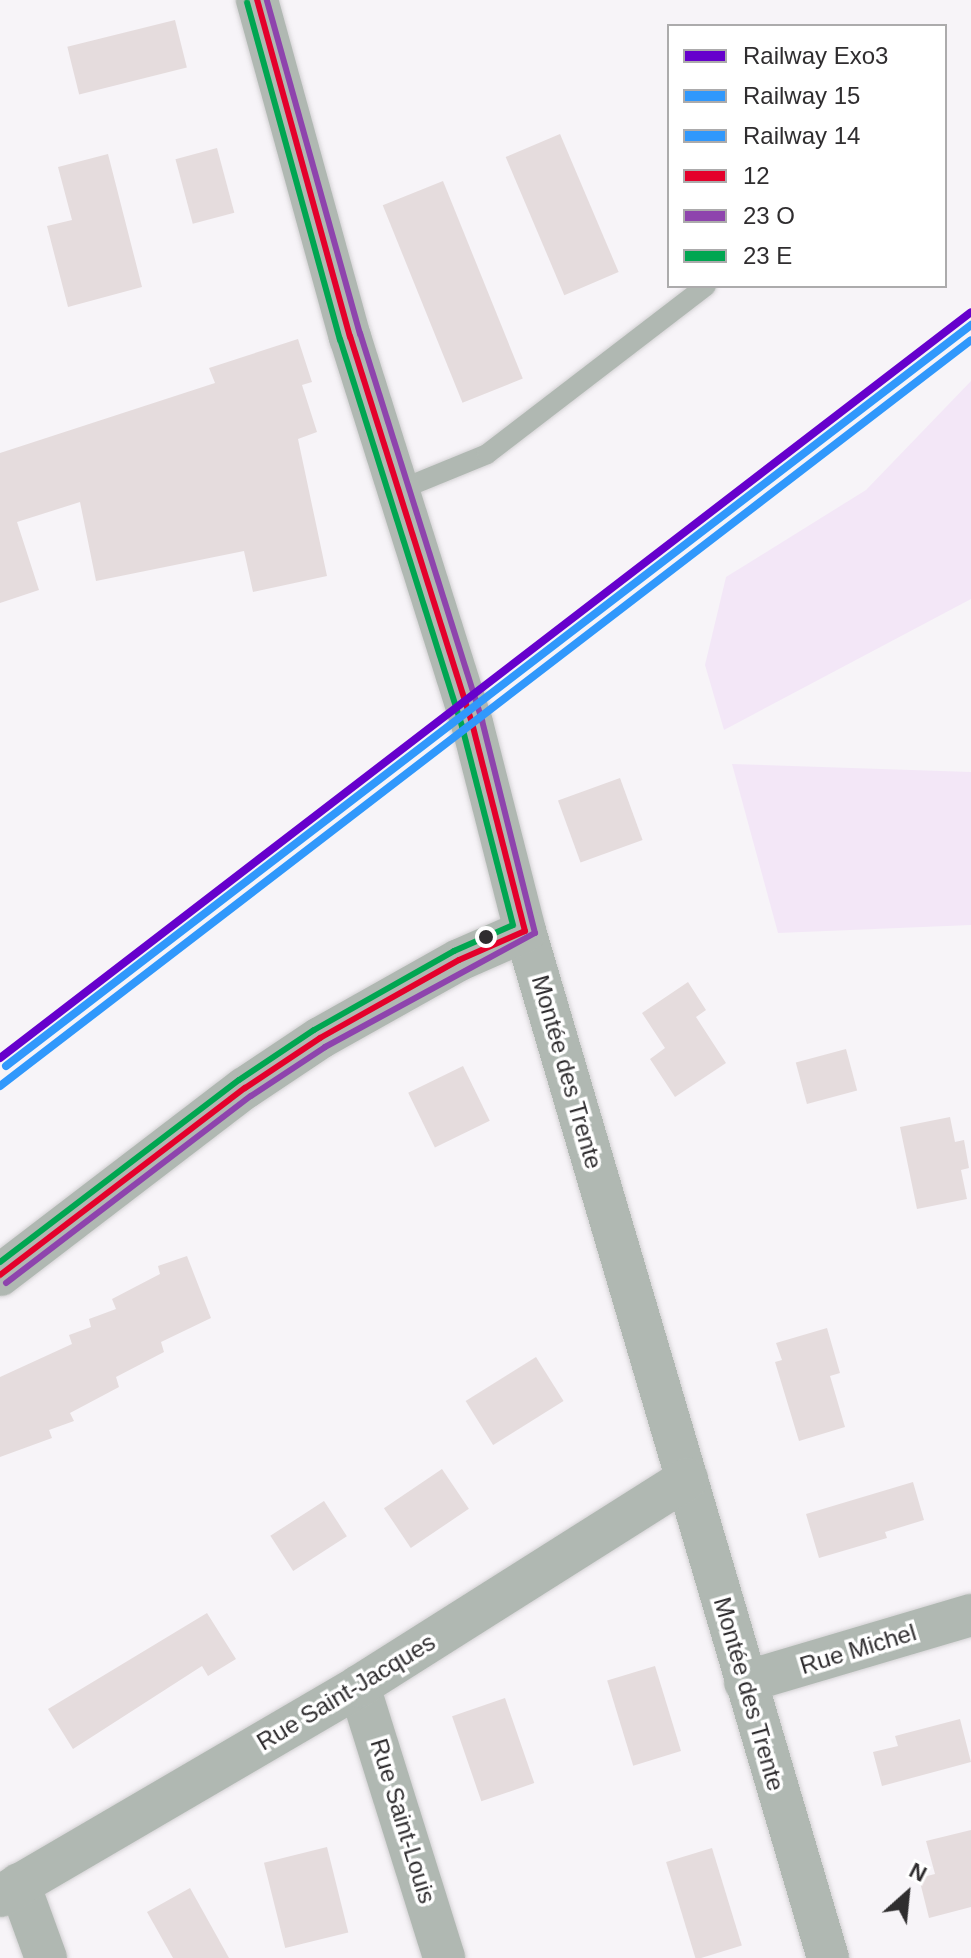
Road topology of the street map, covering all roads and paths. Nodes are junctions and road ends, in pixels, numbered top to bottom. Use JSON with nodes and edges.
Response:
{"nodes":[{"id":1,"x":257,"y":0,"type":"edge"},
{"id":2,"x":703,"y":288,"type":"edge"},
{"id":3,"x":397,"y":491,"type":"junction"},
{"id":4,"x":525,"y":931,"type":"junction"},
{"id":5,"x":0,"y":1275,"type":"edge"},
{"id":6,"x":687,"y":1479,"type":"junction"},
{"id":7,"x":971,"y":1615,"type":"edge"},
{"id":8,"x":745,"y":1682,"type":"junction"},
{"id":9,"x":359,"y":1686,"type":"junction"},
{"id":10,"x":10,"y":1890,"type":"edge"},
{"id":11,"x":46,"y":1958,"type":"edge"},
{"id":12,"x":444,"y":1958,"type":"edge"},
{"id":13,"x":828,"y":1958,"type":"edge"}],
"edges":[{"from":1,"to":3,"type":"street","name":"Montée des Trente"},
{"from":2,"to":3,"type":"lane"},
{"from":3,"to":4,"type":"street","name":"Montée des Trente"},
{"from":4,"to":5,"type":"street"},
{"from":4,"to":6,"type":"street","name":"Montée des Trente"},
{"from":6,"to":8,"type":"street","name":"Montée des Trente"},
{"from":6,"to":9,"type":"street","name":"Rue Saint-Jacques"},
{"from":7,"to":8,"type":"street","name":"Rue Michel"},
{"from":8,"to":13,"type":"street","name":"Montée des Trente"},
{"from":9,"to":10,"type":"street","name":"Rue Saint-Jacques"},
{"from":9,"to":12,"type":"street","name":"Rue Saint-Louis"},
{"from":10,"to":11,"type":"street"}]}
